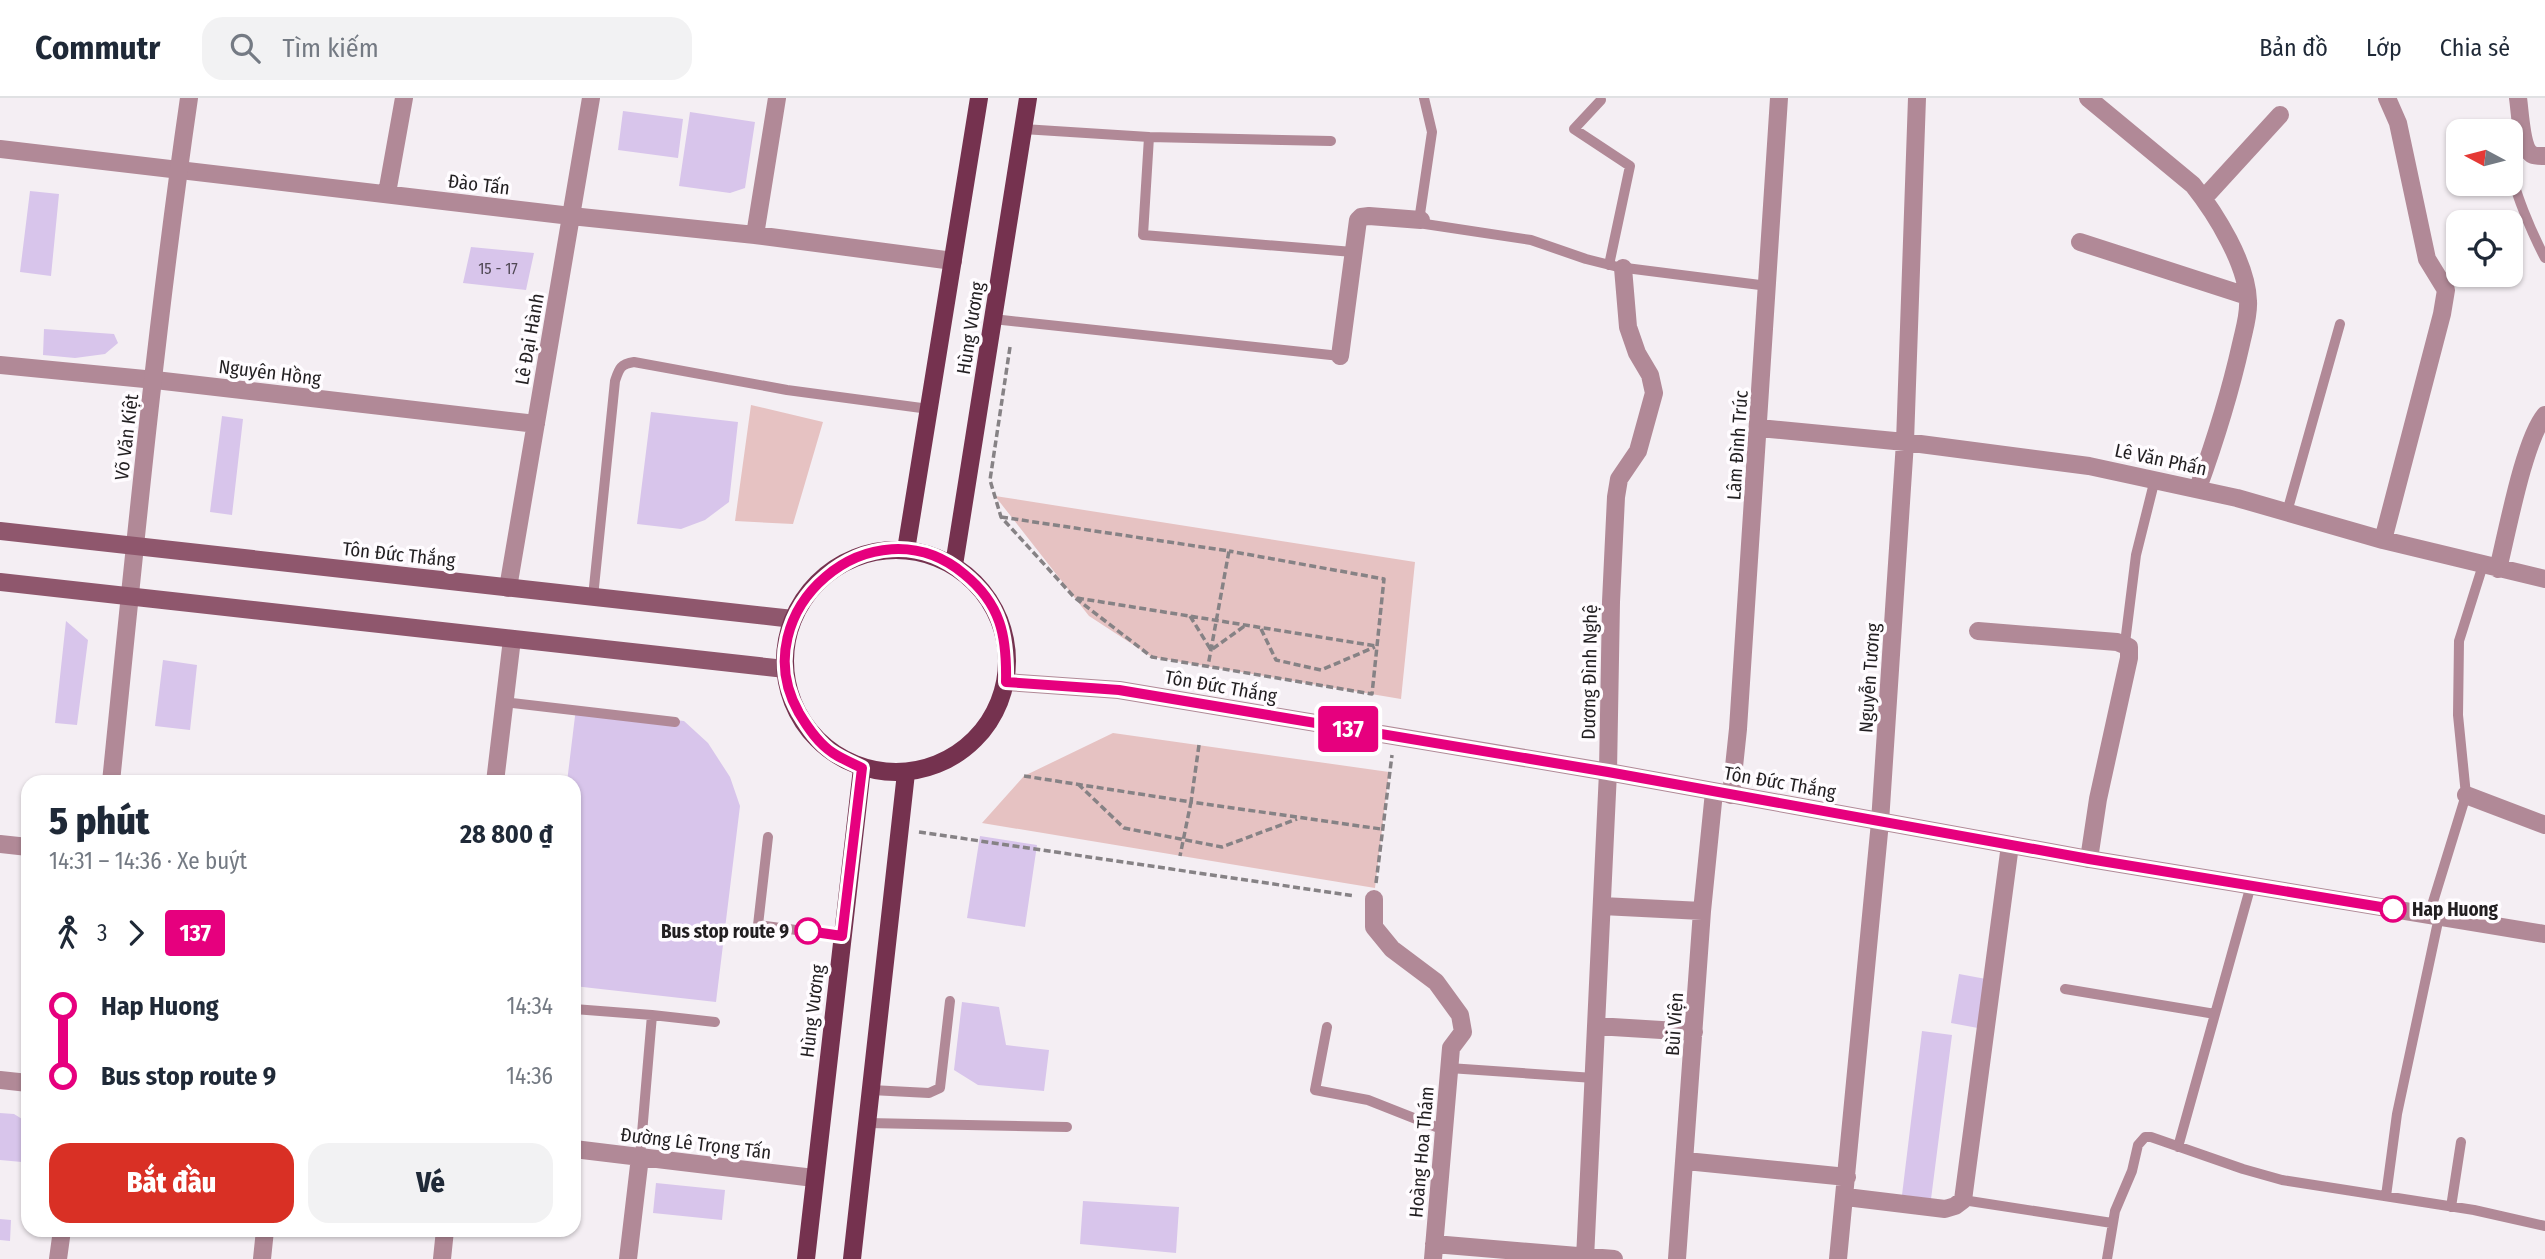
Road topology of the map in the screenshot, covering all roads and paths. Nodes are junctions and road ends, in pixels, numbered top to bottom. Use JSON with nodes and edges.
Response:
{"nodes":[{"id":1,"x":189,"y":98,"type":"edge"},
{"id":2,"x":404,"y":98,"type":"edge"},
{"id":3,"x":591,"y":98,"type":"edge"},
{"id":4,"x":777,"y":98,"type":"edge"},
{"id":5,"x":979,"y":98,"type":"edge"},
{"id":6,"x":1028,"y":98,"type":"edge"},
{"id":7,"x":1424,"y":98,"type":"edge"},
{"id":8,"x":1779,"y":98,"type":"edge"},
{"id":9,"x":1917,"y":98,"type":"edge"},
{"id":10,"x":2387,"y":98,"type":"edge"},
{"id":11,"x":2518,"y":98,"type":"edge"},
{"id":12,"x":1601,"y":100,"type":"dead end"},
{"id":13,"x":2094,"y":100,"type":"edge"},
{"id":14,"x":2280,"y":115,"type":"dead end"},
{"id":15,"x":1023,"y":129,"type":"junction"},
{"id":16,"x":1149,"y":137,"type":"junction"},
{"id":17,"x":1331,"y":141,"type":"dead end"},
{"id":18,"x":0,"y":149,"type":"edge"},
{"id":19,"x":2528,"y":149,"type":"junction"},
{"id":20,"x":2545,"y":156,"type":"edge"},
{"id":21,"x":179,"y":169,"type":"junction"},
{"id":22,"x":387,"y":193,"type":"junction"},
{"id":23,"x":2204,"y":198,"type":"junction"},
{"id":24,"x":571,"y":216,"type":"junction"},
{"id":25,"x":1421,"y":220,"type":"junction"},
{"id":26,"x":755,"y":235,"type":"junction"},
{"id":27,"x":2080,"y":242,"type":"dead end"},
{"id":28,"x":1353,"y":253,"type":"junction"},
{"id":29,"x":2545,"y":258,"type":"edge"},
{"id":30,"x":953,"y":261,"type":"junction"},
{"id":31,"x":1616,"y":266,"type":"junction"},
{"id":32,"x":1768,"y":286,"type":"junction"},
{"id":33,"x":2248,"y":296,"type":"junction"},
{"id":34,"x":992,"y":319,"type":"junction"},
{"id":35,"x":2340,"y":324,"type":"dead end"},
{"id":36,"x":1010,"y":343,"type":"dead end"},
{"id":37,"x":1340,"y":356,"type":"joint"},
{"id":38,"x":0,"y":365,"type":"edge"},
{"id":39,"x":155,"y":380,"type":"junction"},
{"id":40,"x":929,"y":409,"type":"junction"},
{"id":41,"x":2545,"y":416,"type":"edge"},
{"id":42,"x":536,"y":424,"type":"junction"},
{"id":43,"x":1759,"y":428,"type":"junction"},
{"id":44,"x":1906,"y":442,"type":"junction"},
{"id":45,"x":2155,"y":479,"type":"junction"},
{"id":46,"x":2198,"y":488,"type":"junction"},
{"id":47,"x":2287,"y":512,"type":"junction"},
{"id":48,"x":1001,"y":517,"type":"junction"},
{"id":49,"x":0,"y":531,"type":"edge"},
{"id":50,"x":2383,"y":540,"type":"junction"},
{"id":51,"x":135,"y":546,"type":"junction"},
{"id":52,"x":906,"y":550,"type":"junction"},
{"id":53,"x":1229,"y":551,"type":"junction"},
{"id":54,"x":954,"y":565,"type":"junction"},
{"id":55,"x":2490,"y":567,"type":"junction"},
{"id":56,"x":2545,"y":579,"type":"edge"},
{"id":57,"x":0,"y":582,"type":"edge"},
{"id":58,"x":508,"y":587,"type":"junction"},
{"id":59,"x":130,"y":596,"type":"junction"},
{"id":60,"x":593,"y":597,"type":"junction"},
{"id":61,"x":1074,"y":597,"type":"junction"},
{"id":62,"x":1190,"y":617,"type":"junction"},
{"id":63,"x":793,"y":619,"type":"junction"},
{"id":64,"x":1216,"y":621,"type":"junction"},
{"id":65,"x":1246,"y":625,"type":"junction"},
{"id":66,"x":1261,"y":628,"type":"junction"},
{"id":67,"x":1978,"y":631,"type":"dead end"},
{"id":68,"x":512,"y":639,"type":"junction"},
{"id":69,"x":2125,"y":643,"type":"junction"},
{"id":70,"x":1377,"y":646,"type":"junction"},
{"id":71,"x":1211,"y":650,"type":"junction"},
{"id":72,"x":1208,"y":666,"type":"junction"},
{"id":73,"x":785,"y":669,"type":"junction"},
{"id":74,"x":1006,"y":682,"type":"junction"},
{"id":75,"x":504,"y":702,"type":"junction"},
{"id":76,"x":675,"y":722,"type":"dead end"},
{"id":77,"x":1395,"y":737,"type":"junction"},
{"id":78,"x":1199,"y":745,"type":"dead end"},
{"id":79,"x":862,"y":768,"type":"junction"},
{"id":80,"x":1608,"y":772,"type":"junction"},
{"id":81,"x":906,"y":773,"type":"junction"},
{"id":82,"x":112,"y":775,"type":"edge"},
{"id":83,"x":496,"y":775,"type":"edge"},
{"id":84,"x":1024,"y":776,"type":"dead end"},
{"id":85,"x":1078,"y":784,"type":"junction"},
{"id":86,"x":1723,"y":794,"type":"junction"},
{"id":87,"x":2466,"y":794,"type":"junction"},
{"id":88,"x":1191,"y":802,"type":"junction"},
{"id":89,"x":1300,"y":818,"type":"junction"},
{"id":90,"x":1880,"y":822,"type":"junction"},
{"id":91,"x":2545,"y":825,"type":"edge"},
{"id":92,"x":900,"y":829,"type":"junction"},
{"id":93,"x":1382,"y":829,"type":"junction"},
{"id":94,"x":768,"y":837,"type":"dead end"},
{"id":95,"x":1183,"y":839,"type":"junction"},
{"id":96,"x":0,"y":844,"type":"edge"},
{"id":97,"x":2010,"y":845,"type":"junction"},
{"id":98,"x":21,"y":846,"type":"edge"},
{"id":99,"x":1180,"y":856,"type":"dead end"},
{"id":100,"x":2089,"y":859,"type":"junction"},
{"id":101,"x":2251,"y":885,"type":"junction"},
{"id":102,"x":1374,"y":899,"type":"junction"},
{"id":103,"x":1602,"y":906,"type":"junction"},
{"id":104,"x":1702,"y":911,"type":"junction"},
{"id":105,"x":2434,"y":916,"type":"junction"},
{"id":106,"x":2545,"y":934,"type":"edge"},
{"id":107,"x":842,"y":936,"type":"junction"},
{"id":108,"x":2066,"y":989,"type":"dead end"},
{"id":109,"x":950,"y":1001,"type":"dead end"},
{"id":110,"x":581,"y":1010,"type":"edge"},
{"id":111,"x":2215,"y":1014,"type":"junction"},
{"id":112,"x":652,"y":1015,"type":"junction"},
{"id":113,"x":715,"y":1023,"type":"dead end"},
{"id":114,"x":1596,"y":1026,"type":"junction"},
{"id":115,"x":1327,"y":1027,"type":"dead end"},
{"id":116,"x":1695,"y":1032,"type":"junction"},
{"id":117,"x":1449,"y":1068,"type":"junction"},
{"id":118,"x":1594,"y":1078,"type":"junction"},
{"id":119,"x":0,"y":1080,"type":"edge"},
{"id":120,"x":21,"y":1082,"type":"edge"},
{"id":121,"x":871,"y":1090,"type":"junction"},
{"id":122,"x":867,"y":1123,"type":"junction"},
{"id":123,"x":1067,"y":1127,"type":"dead end"},
{"id":124,"x":1444,"y":1130,"type":"junction"},
{"id":125,"x":2461,"y":1142,"type":"dead end"},
{"id":126,"x":2178,"y":1147,"type":"junction"},
{"id":127,"x":581,"y":1150,"type":"edge"},
{"id":128,"x":640,"y":1157,"type":"junction"},
{"id":129,"x":1686,"y":1161,"type":"junction"},
{"id":130,"x":1847,"y":1177,"type":"junction"},
{"id":131,"x":814,"y":1178,"type":"junction"},
{"id":132,"x":2386,"y":1196,"type":"junction"},
{"id":133,"x":1846,"y":1197,"type":"junction"},
{"id":134,"x":1963,"y":1200,"type":"junction"},
{"id":135,"x":2451,"y":1207,"type":"junction"},
{"id":136,"x":2112,"y":1223,"type":"junction"},
{"id":137,"x":2545,"y":1226,"type":"edge"},
{"id":138,"x":61,"y":1237,"type":"edge"},
{"id":139,"x":264,"y":1237,"type":"edge"},
{"id":140,"x":444,"y":1237,"type":"edge"},
{"id":141,"x":1433,"y":1251,"type":"edge"},
{"id":142,"x":1585,"y":1257,"type":"edge"},
{"id":143,"x":58,"y":1259,"type":"edge"},
{"id":144,"x":261,"y":1259,"type":"edge"},
{"id":145,"x":442,"y":1259,"type":"edge"},
{"id":146,"x":628,"y":1259,"type":"edge"},
{"id":147,"x":806,"y":1259,"type":"edge"},
{"id":148,"x":852,"y":1259,"type":"edge"},
{"id":149,"x":1614,"y":1259,"type":"edge"},
{"id":150,"x":1677,"y":1259,"type":"edge"},
{"id":151,"x":1838,"y":1259,"type":"edge"},
{"id":152,"x":2107,"y":1259,"type":"edge"}],
"edges":[{"from":1,"to":21,"type":"street","name":"Võ Văn Kiệt"},
{"from":2,"to":22,"type":"street"},
{"from":3,"to":24,"type":"street","name":"Lê Đại Hành"},
{"from":4,"to":26,"type":"street"},
{"from":5,"to":30,"type":"main road","name":"Hùng Vương"},
{"from":6,"to":15,"type":"main road","name":"Hùng Vương"},
{"from":7,"to":25,"type":"lane"},
{"from":8,"to":32,"type":"street","name":"Lâm Đình Trúc"},
{"from":9,"to":44,"type":"street","name":"Nguyễn Tương"},
{"from":10,"to":50,"type":"street"},
{"from":11,"to":19,"type":"street"},
{"from":12,"to":31,"type":"lane"},
{"from":13,"to":23,"type":"street"},
{"from":14,"to":23,"type":"street"},
{"from":15,"to":16,"type":"lane"},
{"from":15,"to":34,"type":"main road","name":"Hùng Vương"},
{"from":16,"to":17,"type":"lane"},
{"from":16,"to":28,"type":"lane"},
{"from":18,"to":21,"type":"street","name":"Đào Tấn"},
{"from":19,"to":20,"type":"street"},
{"from":19,"to":29,"type":"lane"},
{"from":21,"to":22,"type":"street","name":"Đào Tấn"},
{"from":21,"to":39,"type":"street","name":"Võ Văn Kiệt"},
{"from":22,"to":24,"type":"street","name":"Đào Tấn"},
{"from":23,"to":33,"type":"street"},
{"from":24,"to":26,"type":"street","name":"Đào Tấn"},
{"from":24,"to":42,"type":"street","name":"Lê Đại Hành"},
{"from":25,"to":28,"type":"street"},
{"from":25,"to":31,"type":"lane"},
{"from":26,"to":30,"type":"street","name":"Đào Tấn"},
{"from":27,"to":33,"type":"street"},
{"from":28,"to":37,"type":"street"},
{"from":30,"to":40,"type":"main road","name":"Hùng Vương"},
{"from":31,"to":32,"type":"lane"},
{"from":31,"to":80,"type":"street","name":"Dương Đình Nghệ"},
{"from":32,"to":43,"type":"street","name":"Lâm Đình Trúc"},
{"from":33,"to":46,"type":"street"},
{"from":34,"to":37,"type":"lane"},
{"from":34,"to":54,"type":"main road","name":"Hùng Vương"},
{"from":35,"to":47,"type":"lane"},
{"from":36,"to":48,"type":"path"},
{"from":38,"to":39,"type":"street","name":"Nguyên Hồng"},
{"from":39,"to":42,"type":"street","name":"Nguyên Hồng"},
{"from":39,"to":51,"type":"street","name":"Võ Văn Kiệt"},
{"from":40,"to":52,"type":"main road","name":"Hùng Vương"},
{"from":40,"to":60,"type":"lane"},
{"from":41,"to":55,"type":"street"},
{"from":42,"to":58,"type":"street","name":"Lê Đại Hành"},
{"from":43,"to":44,"type":"street","name":"Lê Văn Phấn"},
{"from":43,"to":86,"type":"street","name":"Lâm Đình Trúc"},
{"from":44,"to":45,"type":"street","name":"Lê Văn Phấn"},
{"from":44,"to":90,"type":"street","name":"Nguyễn Tương"},
{"from":45,"to":46,"type":"street","name":"Lê Văn Phấn"},
{"from":45,"to":69,"type":"lane"},
{"from":46,"to":47,"type":"street","name":"Lê Văn Phấn"},
{"from":47,"to":50,"type":"street","name":"Lê Văn Phấn"},
{"from":48,"to":53,"type":"path"},
{"from":48,"to":61,"type":"path"},
{"from":49,"to":51,"type":"main road","name":"Tôn Đức Thắng"},
{"from":50,"to":55,"type":"street","name":"Lê Văn Phấn"},
{"from":51,"to":58,"type":"main road","name":"Tôn Đức Thắng"},
{"from":51,"to":59,"type":"street","name":"Võ Văn Kiệt"},
{"from":52,"to":54,"type":"main road"},
{"from":52,"to":63,"type":"main road"},
{"from":53,"to":64,"type":"path"},
{"from":53,"to":70,"type":"path"},
{"from":54,"to":74,"type":"main road"},
{"from":55,"to":56,"type":"street","name":"Lê Văn Phấn"},
{"from":55,"to":87,"type":"lane"},
{"from":57,"to":59,"type":"main road"},
{"from":58,"to":60,"type":"main road","name":"Tôn Đức Thắng"},
{"from":59,"to":68,"type":"main road"},
{"from":59,"to":82,"type":"street","name":"Võ Văn Kiệt"},
{"from":60,"to":63,"type":"main road","name":"Tôn Đức Thắng"},
{"from":61,"to":62,"type":"path"},
{"from":61,"to":72,"type":"path"},
{"from":62,"to":64,"type":"path"},
{"from":62,"to":71,"type":"path"},
{"from":63,"to":73,"type":"main road"},
{"from":64,"to":65,"type":"path"},
{"from":64,"to":71,"type":"path"},
{"from":65,"to":66,"type":"path"},
{"from":65,"to":71,"type":"path"},
{"from":66,"to":70,"type":"path"},
{"from":66,"to":70,"type":"path"},
{"from":67,"to":69,"type":"street"},
{"from":68,"to":73,"type":"main road"},
{"from":68,"to":75,"type":"street"},
{"from":69,"to":100,"type":"street"},
{"from":70,"to":72,"type":"path"},
{"from":71,"to":72,"type":"path"},
{"from":73,"to":79,"type":"main road"},
{"from":74,"to":77,"type":"street","name":"Tôn Đức Thắng"},
{"from":74,"to":81,"type":"main road"},
{"from":75,"to":76,"type":"lane"},
{"from":75,"to":83,"type":"street"},
{"from":77,"to":80,"type":"street","name":"Tôn Đức Thắng"},
{"from":77,"to":93,"type":"path"},
{"from":78,"to":88,"type":"path"},
{"from":79,"to":81,"type":"main road"},
{"from":79,"to":107,"type":"main road","name":"Hùng Vương"},
{"from":80,"to":86,"type":"street","name":"Tôn Đức Thắng"},
{"from":80,"to":103,"type":"street","name":"Dương Đình Nghệ"},
{"from":81,"to":92,"type":"main road"},
{"from":84,"to":85,"type":"path"},
{"from":85,"to":88,"type":"path"},
{"from":85,"to":95,"type":"path"},
{"from":86,"to":90,"type":"street","name":"Tôn Đức Thắng"},
{"from":86,"to":104,"type":"street","name":"Bùi Viện"},
{"from":87,"to":91,"type":"street"},
{"from":87,"to":105,"type":"lane"},
{"from":88,"to":89,"type":"path"},
{"from":88,"to":95,"type":"path"},
{"from":89,"to":93,"type":"path"},
{"from":89,"to":95,"type":"path"},
{"from":90,"to":97,"type":"street","name":"Tôn Đức Thắng"},
{"from":90,"to":130,"type":"street","name":"Nguyễn Tương"},
{"from":92,"to":102,"type":"path"},
{"from":92,"to":121,"type":"main road"},
{"from":93,"to":102,"type":"path"},
{"from":94,"to":107,"type":"lane"},
{"from":95,"to":99,"type":"path"},
{"from":96,"to":98,"type":"street"},
{"from":97,"to":100,"type":"street","name":"Tôn Đức Thắng"},
{"from":97,"to":134,"type":"street"},
{"from":100,"to":101,"type":"street","name":"Tôn Đức Thắng"},
{"from":101,"to":105,"type":"street","name":"Tôn Đức Thắng"},
{"from":101,"to":111,"type":"lane"},
{"from":102,"to":117,"type":"street","name":"Hoàng Hoa Thám"},
{"from":103,"to":104,"type":"street"},
{"from":103,"to":114,"type":"street","name":"Dương Đình Nghệ"},
{"from":104,"to":116,"type":"street","name":"Bùi Viện"},
{"from":105,"to":106,"type":"street","name":"Tôn Đức Thắng"},
{"from":105,"to":132,"type":"lane"},
{"from":107,"to":131,"type":"main road","name":"Hùng Vương"},
{"from":108,"to":111,"type":"lane"},
{"from":109,"to":121,"type":"lane"},
{"from":110,"to":112,"type":"lane"},
{"from":111,"to":126,"type":"lane"},
{"from":112,"to":113,"type":"lane"},
{"from":112,"to":128,"type":"lane"},
{"from":114,"to":116,"type":"street"},
{"from":114,"to":118,"type":"street","name":"Dương Đình Nghệ"},
{"from":115,"to":124,"type":"lane"},
{"from":116,"to":129,"type":"street","name":"Bùi Viện"},
{"from":117,"to":118,"type":"lane"},
{"from":117,"to":124,"type":"street","name":"Hoàng Hoa Thám"},
{"from":118,"to":142,"type":"street","name":"Dương Đình Nghệ"},
{"from":119,"to":120,"type":"street"},
{"from":121,"to":122,"type":"main road"},
{"from":122,"to":123,"type":"lane"},
{"from":122,"to":148,"type":"main road"},
{"from":124,"to":141,"type":"street","name":"Hoàng Hoa Thám"},
{"from":125,"to":135,"type":"lane"},
{"from":126,"to":132,"type":"lane"},
{"from":126,"to":136,"type":"lane"},
{"from":127,"to":128,"type":"street","name":"Đường Lê Trọng Tấn"},
{"from":128,"to":131,"type":"street","name":"Đường Lê Trọng Tấn"},
{"from":128,"to":146,"type":"street"},
{"from":129,"to":130,"type":"street"},
{"from":129,"to":150,"type":"street","name":"Bùi Viện"},
{"from":130,"to":133,"type":"street","name":"Nguyễn Tương"},
{"from":131,"to":147,"type":"main road","name":"Hùng Vương"},
{"from":132,"to":135,"type":"lane"},
{"from":133,"to":134,"type":"street"},
{"from":133,"to":151,"type":"street","name":"Nguyễn Tương"},
{"from":134,"to":136,"type":"lane"},
{"from":135,"to":137,"type":"lane"},
{"from":136,"to":152,"type":"lane"},
{"from":138,"to":143,"type":"street"},
{"from":139,"to":144,"type":"street"},
{"from":140,"to":145,"type":"street"},
{"from":141,"to":142,"type":"street"},
{"from":142,"to":149,"type":"street"}]}
